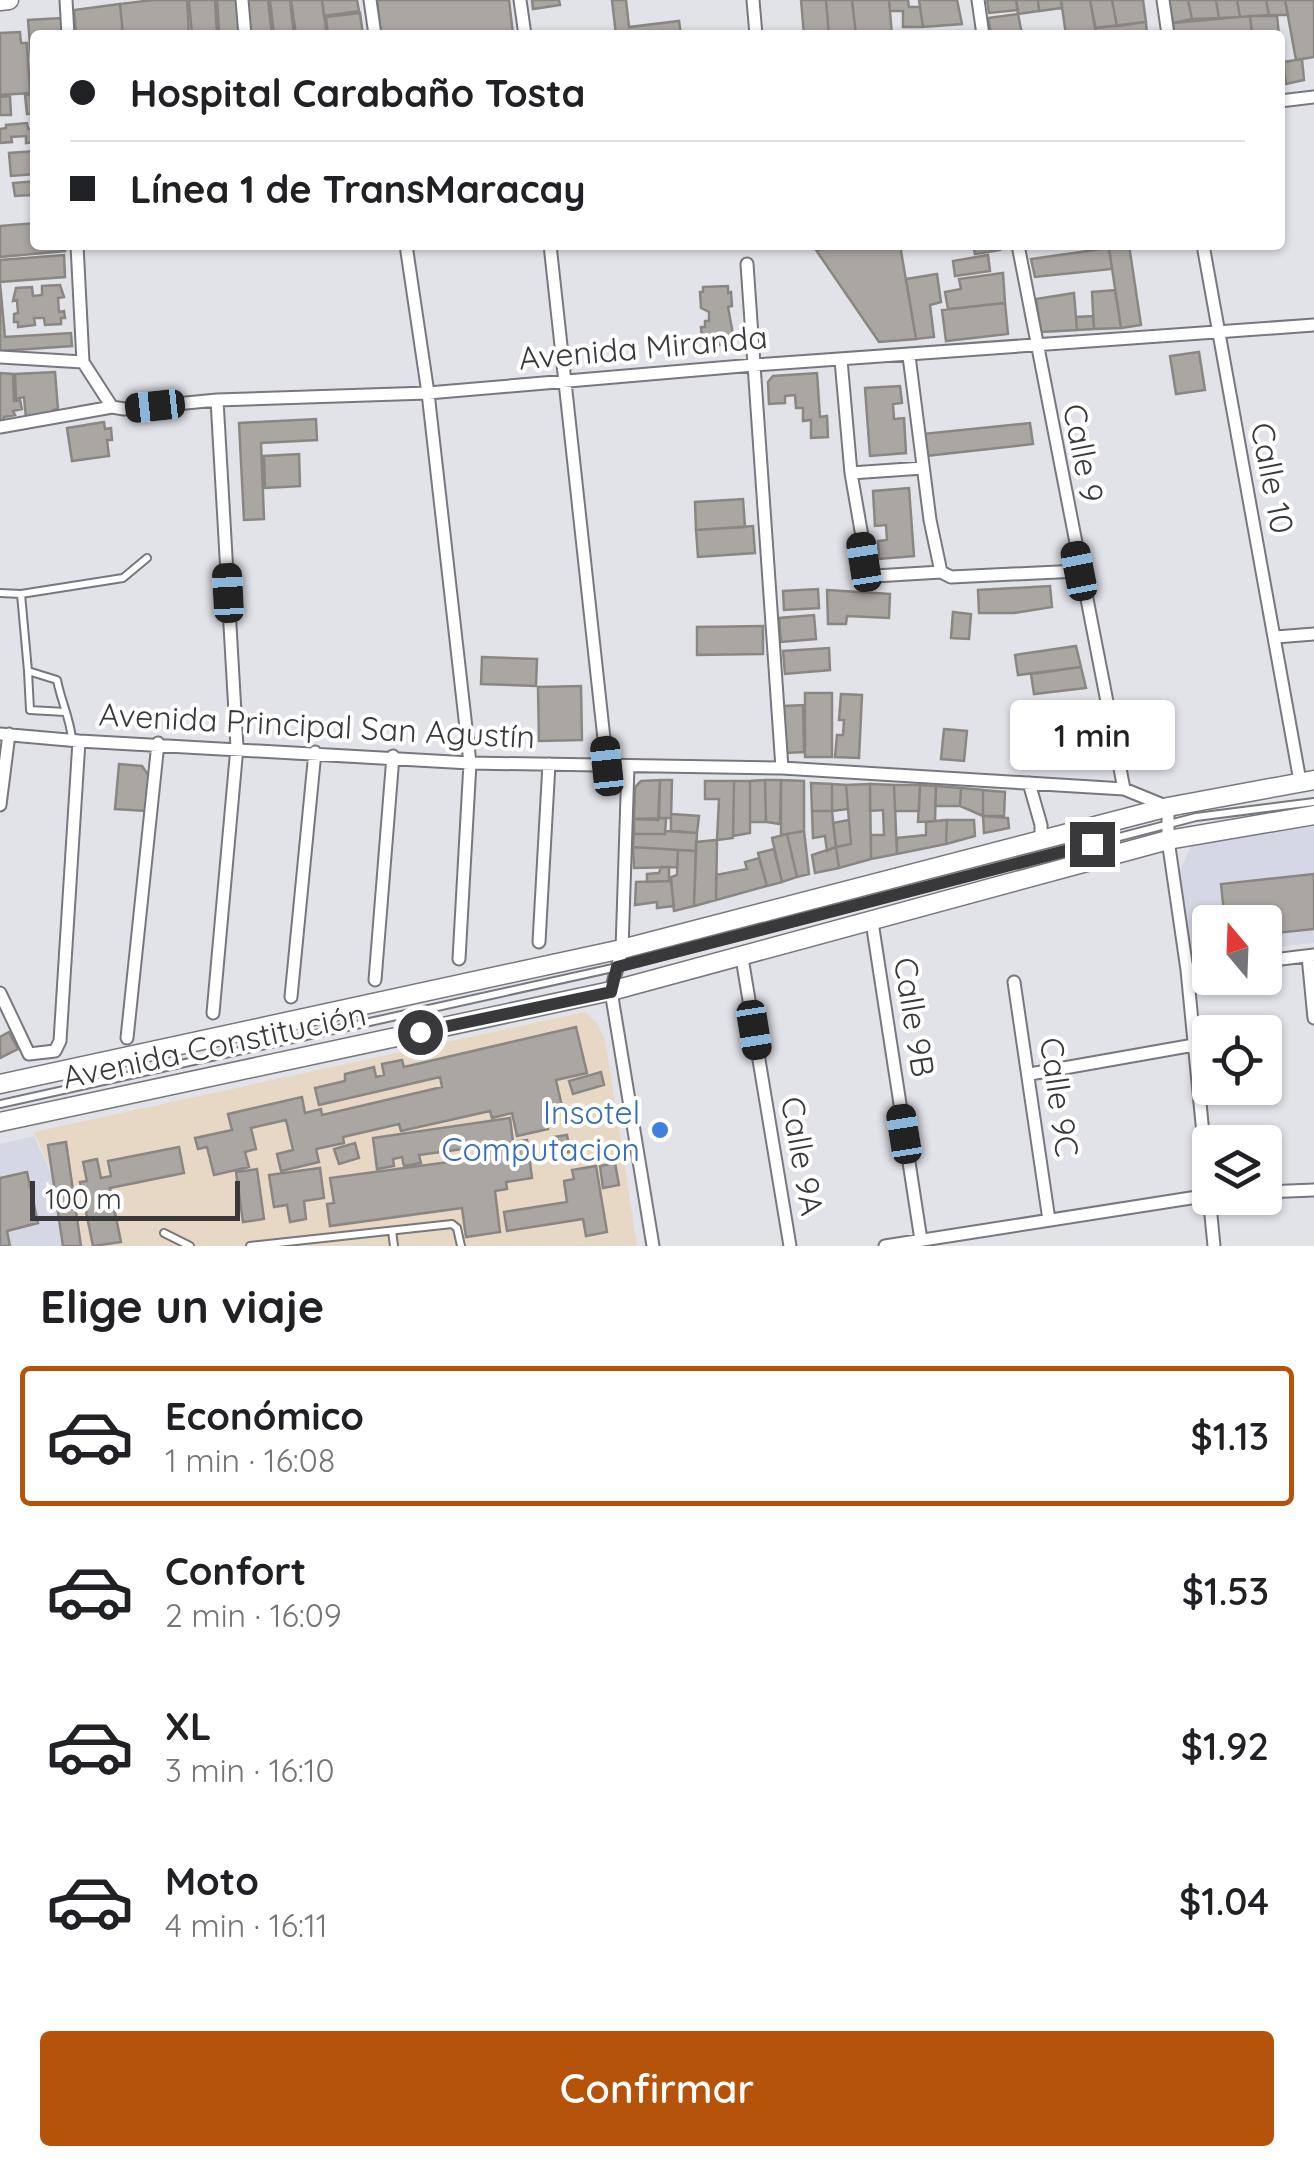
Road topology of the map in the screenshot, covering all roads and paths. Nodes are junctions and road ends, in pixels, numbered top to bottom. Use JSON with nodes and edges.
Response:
{"nodes":[{"id":1,"x":9,"y":0,"type":"edge"},
{"id":2,"x":66,"y":0,"type":"edge"},
{"id":3,"x":242,"y":0,"type":"edge"},
{"id":4,"x":370,"y":0,"type":"edge"},
{"id":5,"x":520,"y":0,"type":"edge"},
{"id":6,"x":753,"y":0,"type":"edge"},
{"id":7,"x":978,"y":0,"type":"edge"},
{"id":8,"x":1163,"y":0,"type":"edge"},
{"id":9,"x":0,"y":1,"type":"edge"},
{"id":10,"x":68,"y":30,"type":"edge"},
{"id":11,"x":245,"y":30,"type":"edge"},
{"id":12,"x":374,"y":30,"type":"edge"},
{"id":13,"x":524,"y":30,"type":"edge"},
{"id":14,"x":756,"y":30,"type":"edge"},
{"id":15,"x":982,"y":30,"type":"edge"},
{"id":16,"x":1167,"y":30,"type":"edge"},
{"id":17,"x":1314,"y":96,"type":"edge"},
{"id":18,"x":1285,"y":100,"type":"edge"},
{"id":19,"x":77,"y":250,"type":"edge"},
{"id":20,"x":407,"y":250,"type":"edge"},
{"id":21,"x":551,"y":250,"type":"edge"},
{"id":22,"x":1019,"y":250,"type":"edge"},
{"id":23,"x":1204,"y":250,"type":"edge"},
{"id":24,"x":746,"y":264,"type":"dead end"},
{"id":25,"x":1314,"y":325,"type":"edge"},
{"id":26,"x":1218,"y":331,"type":"junction"},
{"id":27,"x":1035,"y":344,"type":"junction"},
{"id":28,"x":909,"y":356,"type":"junction"},
{"id":29,"x":0,"y":357,"type":"edge"},
{"id":30,"x":841,"y":360,"type":"junction"},
{"id":31,"x":82,"y":362,"type":"junction"},
{"id":32,"x":754,"y":365,"type":"junction"},
{"id":33,"x":566,"y":381,"type":"junction"},
{"id":34,"x":428,"y":394,"type":"junction"},
{"id":35,"x":217,"y":400,"type":"junction"},
{"id":36,"x":112,"y":407,"type":"junction"},
{"id":37,"x":0,"y":427,"type":"edge"},
{"id":38,"x":923,"y":468,"type":"junction"},
{"id":39,"x":851,"y":473,"type":"junction"},
{"id":40,"x":147,"y":558,"type":"dead end"},
{"id":41,"x":1079,"y":571,"type":"junction"},
{"id":42,"x":941,"y":572,"type":"junction"},
{"id":43,"x":0,"y":593,"type":"edge"},
{"id":44,"x":20,"y":594,"type":"junction"},
{"id":45,"x":1314,"y":634,"type":"edge"},
{"id":46,"x":1276,"y":637,"type":"junction"},
{"id":47,"x":28,"y":672,"type":"junction"},
{"id":48,"x":66,"y":712,"type":"junction"},
{"id":49,"x":4,"y":734,"type":"edge"},
{"id":50,"x":76,"y":741,"type":"junction"},
{"id":51,"x":158,"y":743,"type":"junction"},
{"id":52,"x":237,"y":748,"type":"junction"},
{"id":53,"x":314,"y":752,"type":"junction"},
{"id":54,"x":393,"y":756,"type":"junction"},
{"id":55,"x":470,"y":762,"type":"junction"},
{"id":56,"x":548,"y":764,"type":"junction"},
{"id":57,"x":607,"y":766,"type":"junction"},
{"id":58,"x":628,"y":766,"type":"junction"},
{"id":59,"x":782,"y":768,"type":"junction"},
{"id":60,"x":1307,"y":781,"type":"edge"},
{"id":61,"x":1029,"y":783,"type":"junction"},
{"id":62,"x":1124,"y":789,"type":"junction"},
{"id":63,"x":1314,"y":802,"type":"edge"},
{"id":64,"x":0,"y":805,"type":"edge"},
{"id":65,"x":1314,"y":815,"type":"edge"},
{"id":66,"x":1168,"y":824,"type":"junction"},
{"id":67,"x":1041,"y":840,"type":"junction"},
{"id":68,"x":872,"y":922,"type":"junction"},
{"id":69,"x":539,"y":942,"type":"dead end"},
{"id":70,"x":1311,"y":956,"type":"edge"},
{"id":71,"x":459,"y":958,"type":"dead end"},
{"id":72,"x":620,"y":958,"type":"junction"},
{"id":73,"x":742,"y":958,"type":"junction"},
{"id":74,"x":1282,"y":959,"type":"edge"},
{"id":75,"x":1192,"y":969,"type":"edge"},
{"id":76,"x":1187,"y":970,"type":"junction"},
{"id":77,"x":375,"y":980,"type":"dead end"},
{"id":78,"x":1014,"y":982,"type":"dead end"},
{"id":79,"x":611,"y":992,"type":"junction"},
{"id":80,"x":0,"y":993,"type":"edge"},
{"id":81,"x":291,"y":997,"type":"dead end"},
{"id":82,"x":212,"y":1014,"type":"dead end"},
{"id":83,"x":1314,"y":1018,"type":"edge"},
{"id":84,"x":1192,"y":1024,"type":"edge"},
{"id":85,"x":127,"y":1038,"type":"dead end"},
{"id":86,"x":1192,"y":1045,"type":"edge"},
{"id":87,"x":1030,"y":1074,"type":"junction"},
{"id":88,"x":0,"y":1084,"type":"edge"},
{"id":89,"x":0,"y":1104,"type":"edge"},
{"id":90,"x":0,"y":1122,"type":"edge"},
{"id":91,"x":1314,"y":1190,"type":"edge"},
{"id":92,"x":1282,"y":1191,"type":"edge"},
{"id":93,"x":1192,"y":1198,"type":"edge"},
{"id":94,"x":1211,"y":1215,"type":"edge"},
{"id":95,"x":1049,"y":1220,"type":"junction"},
{"id":96,"x":392,"y":1231,"type":"junction"},
{"id":97,"x":164,"y":1233,"type":"dead end"},
{"id":98,"x":920,"y":1240,"type":"junction"},
{"id":99,"x":278,"y":1245,"type":"edge"},
{"id":100,"x":190,"y":1246,"type":"edge"},
{"id":101,"x":250,"y":1246,"type":"edge"},
{"id":102,"x":394,"y":1246,"type":"edge"},
{"id":103,"x":461,"y":1246,"type":"edge"},
{"id":104,"x":653,"y":1246,"type":"edge"},
{"id":105,"x":790,"y":1246,"type":"edge"},
{"id":106,"x":885,"y":1246,"type":"edge"},
{"id":107,"x":1214,"y":1246,"type":"edge"}],
"edges":[{"from":1,"to":9,"type":"street"},
{"from":2,"to":10,"type":"street"},
{"from":3,"to":11,"type":"street"},
{"from":4,"to":12,"type":"street"},
{"from":5,"to":13,"type":"street"},
{"from":6,"to":14,"type":"street"},
{"from":7,"to":15,"type":"street"},
{"from":8,"to":16,"type":"street"},
{"from":17,"to":18,"type":"street"},
{"from":19,"to":31,"type":"street"},
{"from":20,"to":34,"type":"street"},
{"from":21,"to":33,"type":"street"},
{"from":22,"to":27,"type":"street","name":"Calle 9"},
{"from":23,"to":26,"type":"street","name":"Calle 10"},
{"from":24,"to":32,"type":"street"},
{"from":25,"to":26,"type":"street","name":"Avenida Miranda"},
{"from":26,"to":27,"type":"street","name":"Avenida Miranda"},
{"from":26,"to":46,"type":"street","name":"Calle 10"},
{"from":27,"to":28,"type":"street","name":"Avenida Miranda"},
{"from":27,"to":41,"type":"street","name":"Calle 9"},
{"from":28,"to":30,"type":"street","name":"Avenida Miranda"},
{"from":28,"to":38,"type":"street"},
{"from":29,"to":31,"type":"street"},
{"from":30,"to":32,"type":"street","name":"Avenida Miranda"},
{"from":30,"to":39,"type":"street"},
{"from":31,"to":36,"type":"street"},
{"from":32,"to":33,"type":"street","name":"Avenida Miranda"},
{"from":32,"to":59,"type":"street"},
{"from":33,"to":34,"type":"street","name":"Avenida Miranda"},
{"from":33,"to":57,"type":"street"},
{"from":34,"to":35,"type":"street","name":"Avenida Miranda"},
{"from":34,"to":55,"type":"street"},
{"from":35,"to":36,"type":"street","name":"Avenida Miranda"},
{"from":35,"to":52,"type":"street"},
{"from":36,"to":37,"type":"street","name":"Avenida Miranda"},
{"from":38,"to":39,"type":"street"},
{"from":38,"to":42,"type":"street"},
{"from":39,"to":42,"type":"street"},
{"from":40,"to":44,"type":"lane"},
{"from":41,"to":42,"type":"street"},
{"from":41,"to":62,"type":"street","name":"Calle 9"},
{"from":43,"to":44,"type":"lane"},
{"from":44,"to":47,"type":"lane"},
{"from":45,"to":46,"type":"street"},
{"from":46,"to":60,"type":"street","name":"Calle 10"},
{"from":47,"to":48,"type":"lane"},
{"from":47,"to":48,"type":"lane"},
{"from":48,"to":50,"type":"lane"},
{"from":49,"to":50,"type":"street","name":"Avenida Principal San Agustín"},
{"from":49,"to":64,"type":"street"},
{"from":50,"to":51,"type":"street","name":"Avenida Principal San Agustín"},
{"from":50,"to":80,"type":"street"},
{"from":51,"to":52,"type":"street","name":"Avenida Principal San Agustín"},
{"from":51,"to":85,"type":"street"},
{"from":52,"to":53,"type":"street","name":"Avenida Principal San Agustín"},
{"from":52,"to":82,"type":"street"},
{"from":53,"to":54,"type":"street","name":"Avenida Principal San Agustín"},
{"from":53,"to":81,"type":"street"},
{"from":54,"to":55,"type":"street","name":"Avenida Principal San Agustín"},
{"from":54,"to":77,"type":"street"},
{"from":55,"to":56,"type":"street","name":"Avenida Principal San Agustín"},
{"from":55,"to":71,"type":"street"},
{"from":56,"to":57,"type":"street","name":"Avenida Principal San Agustín"},
{"from":56,"to":69,"type":"street"},
{"from":57,"to":58,"type":"street","name":"Avenida Principal San Agustín"},
{"from":58,"to":59,"type":"street","name":"Avenida Principal San Agustín"},
{"from":58,"to":72,"type":"street"},
{"from":59,"to":61,"type":"street","name":"Avenida Principal San Agustín"},
{"from":60,"to":66,"type":"street","name":"Avenida Constitución"},
{"from":61,"to":62,"type":"street","name":"Avenida Principal San Agustín"},
{"from":61,"to":67,"type":"street"},
{"from":62,"to":66,"type":"street","name":"Avenida Principal San Agustín"},
{"from":63,"to":66,"type":"lane"},
{"from":65,"to":66,"type":"street","name":"Avenida Constitución"},
{"from":66,"to":67,"type":"street","name":"Avenida Constitución"},
{"from":66,"to":68,"type":"street","name":"Avenida Constitución"},
{"from":66,"to":72,"type":"lane"},
{"from":66,"to":76,"type":"street"},
{"from":67,"to":72,"type":"street","name":"Avenida Constitución"},
{"from":68,"to":73,"type":"street","name":"Avenida Constitución"},
{"from":68,"to":98,"type":"street","name":"Calle 9B"},
{"from":70,"to":74,"type":"street"},
{"from":70,"to":83,"type":"street"},
{"from":72,"to":79,"type":"street"},
{"from":72,"to":88,"type":"street","name":"Avenida Constitución"},
{"from":72,"to":89,"type":"lane"},
{"from":73,"to":79,"type":"street","name":"Avenida Constitución"},
{"from":73,"to":105,"type":"street","name":"Calle 9A"},
{"from":75,"to":76,"type":"street"},
{"from":76,"to":84,"type":"street"},
{"from":78,"to":87,"type":"street","name":"Calle 9C"},
{"from":79,"to":90,"type":"street","name":"Avenida Constitución"},
{"from":79,"to":104,"type":"street"},
{"from":86,"to":87,"type":"street"},
{"from":87,"to":95,"type":"street","name":"Calle 9C"},
{"from":91,"to":92,"type":"street"},
{"from":93,"to":95,"type":"street"},
{"from":94,"to":107,"type":"street"},
{"from":95,"to":98,"type":"street"},
{"from":96,"to":99,"type":"lane"},
{"from":96,"to":102,"type":"lane"},
{"from":96,"to":103,"type":"lane"},
{"from":97,"to":100,"type":"lane"},
{"from":98,"to":106,"type":"street"},
{"from":99,"to":101,"type":"lane"}]}
